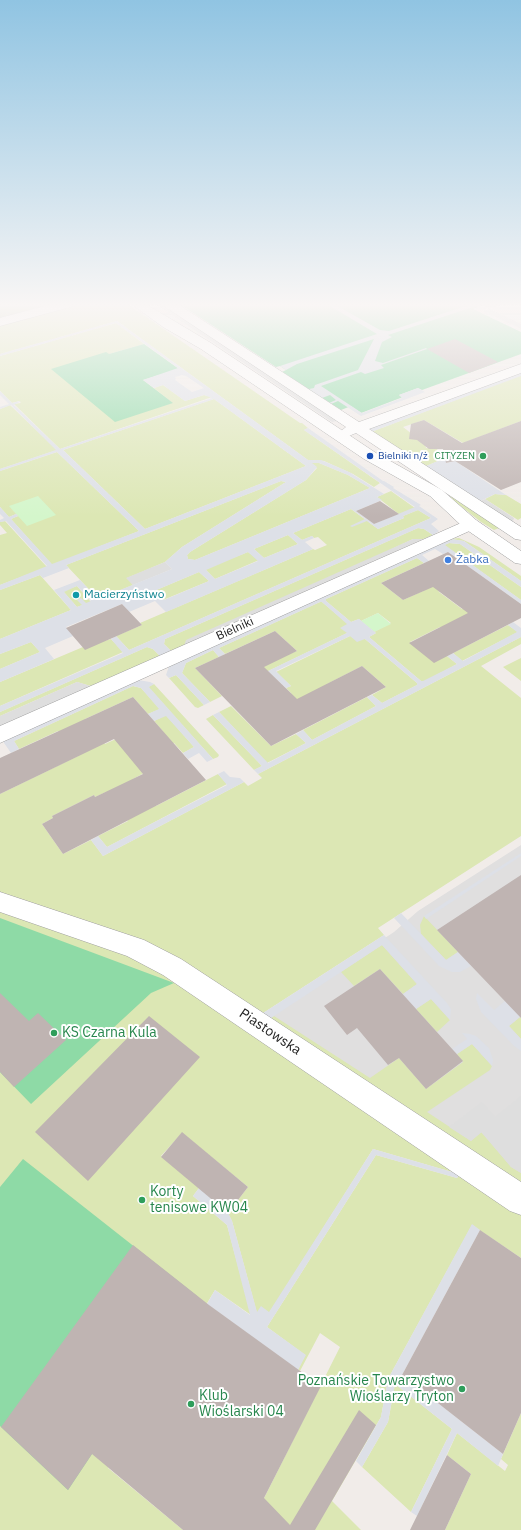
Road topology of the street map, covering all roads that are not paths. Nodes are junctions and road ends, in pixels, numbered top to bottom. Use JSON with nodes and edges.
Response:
{"nodes":[{"id":1,"x":248,"y":374,"type":"edge"},
{"id":2,"x":277,"y":374,"type":"edge"},
{"id":3,"x":504,"y":374,"type":"edge"},
{"id":4,"x":311,"y":397,"type":"junction"},
{"id":5,"x":292,"y":404,"type":"junction"},
{"id":6,"x":359,"y":428,"type":"junction"},
{"id":7,"x":339,"y":435,"type":"junction"},
{"id":8,"x":470,"y":524,"type":"junction"},
{"id":9,"x":516,"y":532,"type":"edge"},
{"id":10,"x":491,"y":539,"type":"junction"},
{"id":11,"x":521,"y":559,"type":"edge"},
{"id":12,"x":0,"y":735,"type":"edge"},
{"id":13,"x":0,"y":902,"type":"edge"},
{"id":14,"x":521,"y":1200,"type":"edge"}],
"edges":[{"from":1,"to":5,"type":"street"},
{"from":2,"to":4,"type":"street"},
{"from":3,"to":6,"type":"street"},
{"from":4,"to":5,"type":"street"},
{"from":4,"to":6,"type":"street"},
{"from":5,"to":7,"type":"street"},
{"from":6,"to":7,"type":"street"},
{"from":6,"to":9,"type":"street"},
{"from":7,"to":8,"type":"street"},
{"from":8,"to":10,"type":"street"},
{"from":8,"to":12,"type":"street","name":"Bielniki"},
{"from":9,"to":10,"type":"street"},
{"from":10,"to":11,"type":"street"},
{"from":13,"to":14,"type":"street","name":"Piastowska"}]}
